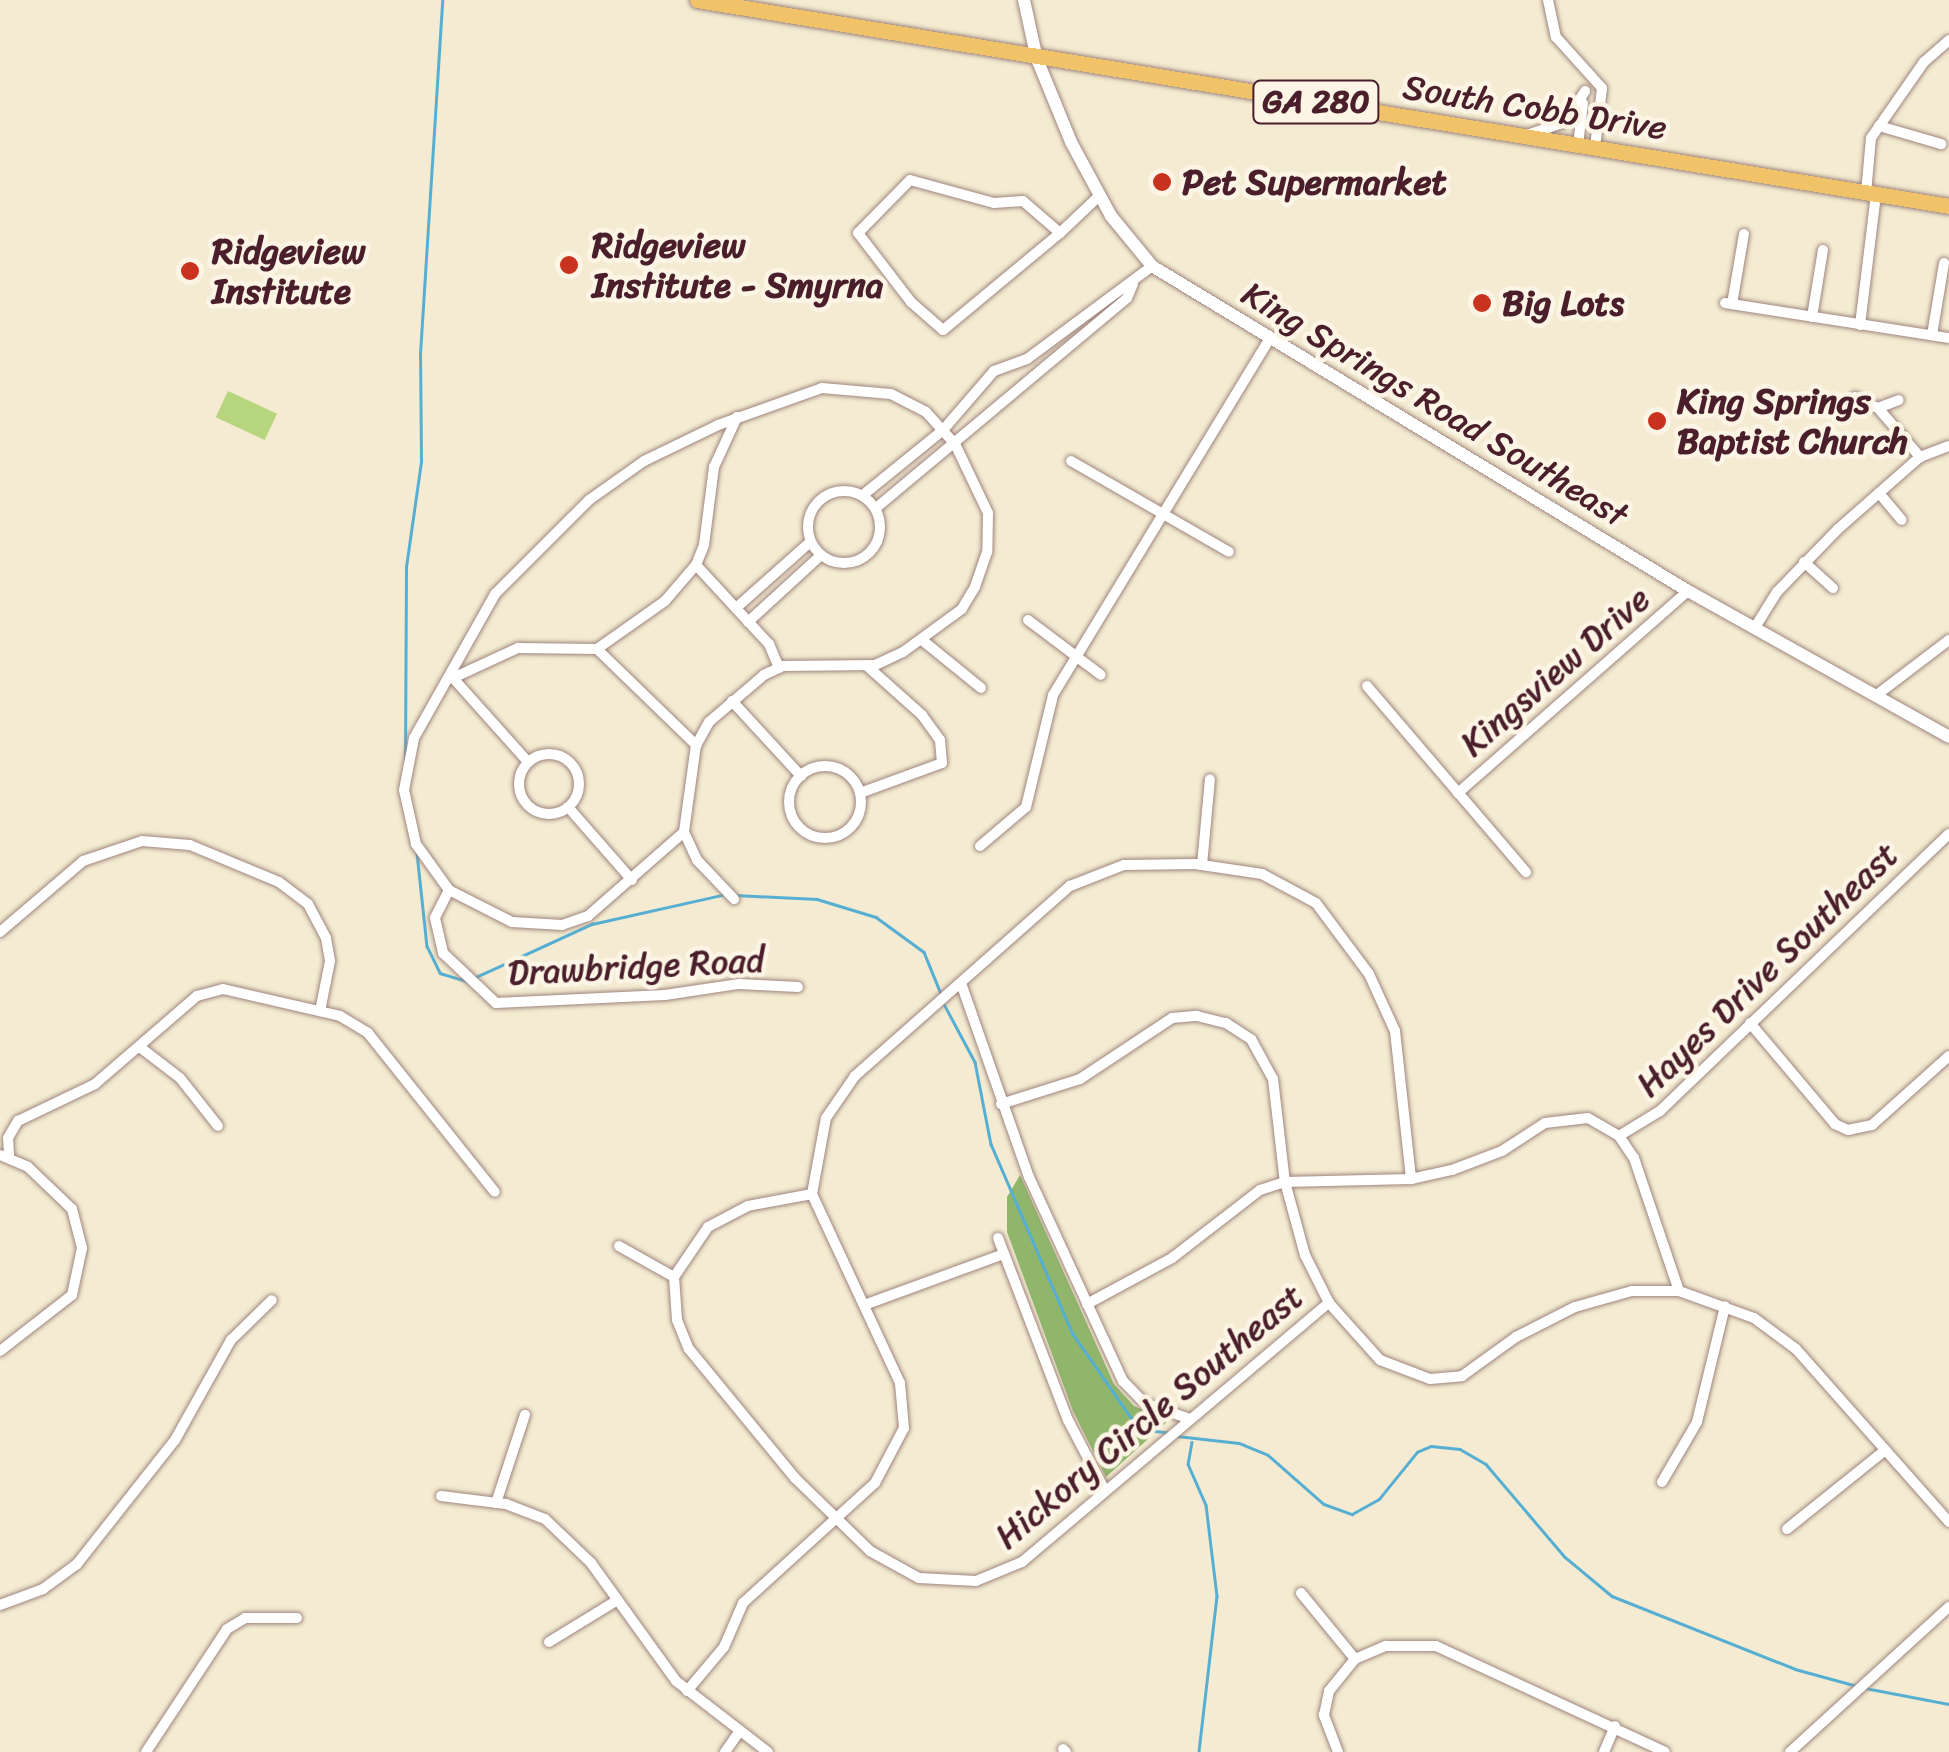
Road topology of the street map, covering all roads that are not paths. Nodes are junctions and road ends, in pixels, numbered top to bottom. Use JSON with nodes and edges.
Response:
{"nodes":[{"id":1,"x":697,"y":0,"type":"edge"},
{"id":2,"x":1024,"y":0,"type":"edge"},
{"id":3,"x":1548,"y":0,"type":"edge"},
{"id":4,"x":1949,"y":40,"type":"edge"},
{"id":5,"x":1037,"y":59,"type":"junction"},
{"id":6,"x":1591,"y":79,"type":"junction"},
{"id":7,"x":1584,"y":91,"type":"junction"},
{"id":8,"x":1879,"y":126,"type":"junction"},
{"id":9,"x":1530,"y":134,"type":"junction"},
{"id":10,"x":1941,"y":144,"type":"dead end"},
{"id":11,"x":1578,"y":145,"type":"junction"},
{"id":12,"x":1595,"y":148,"type":"junction"},
{"id":13,"x":1871,"y":193,"type":"junction"},
{"id":14,"x":1100,"y":196,"type":"junction"},
{"id":15,"x":1949,"y":206,"type":"edge"},
{"id":16,"x":1060,"y":234,"type":"junction"},
{"id":17,"x":1744,"y":234,"type":"dead end"},
{"id":18,"x":1823,"y":250,"type":"dead end"},
{"id":19,"x":1944,"y":263,"type":"dead end"},
{"id":20,"x":1152,"y":266,"type":"junction"},
{"id":21,"x":1133,"y":284,"type":"junction"},
{"id":22,"x":1812,"y":318,"type":"junction"},
{"id":23,"x":1860,"y":325,"type":"junction"},
{"id":24,"x":1064,"y":330,"type":"junction"},
{"id":25,"x":1932,"y":336,"type":"junction"},
{"id":26,"x":1949,"y":338,"type":"edge"},
{"id":27,"x":1074,"y":341,"type":"junction"},
{"id":28,"x":1268,"y":342,"type":"junction"},
{"id":29,"x":1855,"y":397,"type":"dead end"},
{"id":30,"x":1899,"y":400,"type":"dead end"},
{"id":31,"x":1878,"y":408,"type":"junction"},
{"id":32,"x":737,"y":417,"type":"junction"},
{"id":33,"x":943,"y":430,"type":"junction"},
{"id":34,"x":955,"y":444,"type":"junction"},
{"id":35,"x":1949,"y":446,"type":"edge"},
{"id":36,"x":1920,"y":457,"type":"junction"},
{"id":37,"x":1071,"y":461,"type":"dead end"},
{"id":38,"x":1879,"y":493,"type":"junction"},
{"id":39,"x":863,"y":495,"type":"junction"},
{"id":40,"x":876,"y":508,"type":"junction"},
{"id":41,"x":1163,"y":514,"type":"junction"},
{"id":42,"x":1902,"y":520,"type":"dead end"},
{"id":43,"x":810,"y":542,"type":"junction"},
{"id":44,"x":1229,"y":552,"type":"dead end"},
{"id":45,"x":820,"y":555,"type":"junction"},
{"id":46,"x":1804,"y":562,"type":"junction"},
{"id":47,"x":696,"y":565,"type":"junction"},
{"id":48,"x":1834,"y":588,"type":"dead end"},
{"id":49,"x":1688,"y":591,"type":"junction"},
{"id":50,"x":736,"y":608,"type":"junction"},
{"id":51,"x":1028,"y":620,"type":"dead end"},
{"id":52,"x":748,"y":622,"type":"junction"},
{"id":53,"x":1757,"y":624,"type":"junction"},
{"id":54,"x":922,"y":640,"type":"junction"},
{"id":55,"x":1949,"y":640,"type":"edge"},
{"id":56,"x":598,"y":648,"type":"junction"},
{"id":57,"x":1075,"y":660,"type":"junction"},
{"id":58,"x":867,"y":666,"type":"junction"},
{"id":59,"x":779,"y":668,"type":"junction"},
{"id":60,"x":1101,"y":676,"type":"dead end"},
{"id":61,"x":449,"y":677,"type":"junction"},
{"id":62,"x":1368,"y":686,"type":"dead end"},
{"id":63,"x":981,"y":688,"type":"dead end"},
{"id":64,"x":1878,"y":694,"type":"junction"},
{"id":65,"x":732,"y":701,"type":"junction"},
{"id":66,"x":1949,"y":737,"type":"edge"},
{"id":67,"x":696,"y":745,"type":"junction"},
{"id":68,"x":528,"y":762,"type":"junction"},
{"id":69,"x":800,"y":776,"type":"junction"},
{"id":70,"x":1210,"y":779,"type":"dead end"},
{"id":71,"x":1458,"y":792,"type":"junction"},
{"id":72,"x":860,"y":793,"type":"junction"},
{"id":73,"x":568,"y":807,"type":"junction"},
{"id":74,"x":684,"y":832,"type":"junction"},
{"id":75,"x":1949,"y":834,"type":"edge"},
{"id":76,"x":980,"y":846,"type":"dead end"},
{"id":77,"x":1202,"y":865,"type":"junction"},
{"id":78,"x":1526,"y":872,"type":"dead end"},
{"id":79,"x":632,"y":880,"type":"junction"},
{"id":80,"x":449,"y":890,"type":"junction"},
{"id":81,"x":734,"y":899,"type":"dead end"},
{"id":82,"x":0,"y":932,"type":"edge"},
{"id":83,"x":962,"y":986,"type":"junction"},
{"id":84,"x":798,"y":987,"type":"dead end"},
{"id":85,"x":320,"y":1011,"type":"junction"},
{"id":86,"x":1750,"y":1023,"type":"junction"},
{"id":87,"x":141,"y":1048,"type":"junction"},
{"id":88,"x":1949,"y":1056,"type":"edge"},
{"id":89,"x":1001,"y":1104,"type":"junction"},
{"id":90,"x":218,"y":1126,"type":"dead end"},
{"id":91,"x":1619,"y":1136,"type":"junction"},
{"id":92,"x":5,"y":1155,"type":"edge"},
{"id":93,"x":1411,"y":1179,"type":"junction"},
{"id":94,"x":1285,"y":1182,"type":"junction"},
{"id":95,"x":495,"y":1192,"type":"dead end"},
{"id":96,"x":812,"y":1194,"type":"junction"},
{"id":97,"x":998,"y":1238,"type":"dead end"},
{"id":98,"x":620,"y":1246,"type":"dead end"},
{"id":99,"x":1004,"y":1254,"type":"junction"},
{"id":100,"x":674,"y":1277,"type":"junction"},
{"id":101,"x":1679,"y":1291,"type":"junction"},
{"id":102,"x":272,"y":1300,"type":"dead end"},
{"id":103,"x":1329,"y":1303,"type":"junction"},
{"id":104,"x":868,"y":1304,"type":"junction"},
{"id":105,"x":1088,"y":1304,"type":"junction"},
{"id":106,"x":1726,"y":1306,"type":"junction"},
{"id":107,"x":0,"y":1351,"type":"edge"},
{"id":108,"x":525,"y":1415,"type":"dead end"},
{"id":109,"x":1187,"y":1418,"type":"junction"},
{"id":110,"x":1884,"y":1452,"type":"junction"},
{"id":111,"x":1662,"y":1482,"type":"dead end"},
{"id":112,"x":1104,"y":1490,"type":"junction"},
{"id":113,"x":441,"y":1496,"type":"dead end"},
{"id":114,"x":496,"y":1503,"type":"junction"},
{"id":115,"x":837,"y":1519,"type":"junction"},
{"id":116,"x":1949,"y":1522,"type":"edge"},
{"id":117,"x":1787,"y":1529,"type":"dead end"},
{"id":118,"x":1301,"y":1593,"type":"dead end"},
{"id":119,"x":616,"y":1601,"type":"junction"},
{"id":120,"x":0,"y":1605,"type":"edge"},
{"id":121,"x":1949,"y":1607,"type":"edge"},
{"id":122,"x":297,"y":1618,"type":"dead end"},
{"id":123,"x":549,"y":1642,"type":"dead end"},
{"id":124,"x":1354,"y":1659,"type":"junction"},
{"id":125,"x":687,"y":1692,"type":"junction"},
{"id":126,"x":1615,"y":1726,"type":"junction"},
{"id":127,"x":740,"y":1732,"type":"junction"},
{"id":128,"x":146,"y":1752,"type":"edge"},
{"id":129,"x":725,"y":1752,"type":"edge"},
{"id":130,"x":768,"y":1752,"type":"edge"},
{"id":131,"x":1338,"y":1752,"type":"edge"},
{"id":132,"x":1604,"y":1752,"type":"edge"},
{"id":133,"x":1665,"y":1752,"type":"edge"},
{"id":134,"x":1790,"y":1752,"type":"edge"}],
"edges":[{"from":1,"to":5,"type":"main road","name":"South Cobb Drive","number":"GA 280"},
{"from":2,"to":5,"type":"street","name":"King Springs Road Southeast"},
{"from":3,"to":6,"type":"street"},
{"from":4,"to":8,"type":"street"},
{"from":5,"to":9,"type":"main road","name":"South Cobb Drive","number":"GA 280"},
{"from":5,"to":14,"type":"street","name":"King Springs Road Southeast"},
{"from":6,"to":7,"type":"street"},
{"from":6,"to":12,"type":"street"},
{"from":7,"to":9,"type":"street"},
{"from":7,"to":11,"type":"street"},
{"from":8,"to":10,"type":"street"},
{"from":8,"to":13,"type":"street"},
{"from":9,"to":11,"type":"main road","name":"South Cobb Drive","number":"GA 280"},
{"from":11,"to":12,"type":"main road","name":"South Cobb Drive","number":"GA 280"},
{"from":12,"to":13,"type":"main road","name":"South Cobb Drive","number":"GA 280"},
{"from":13,"to":15,"type":"main road","name":"South Cobb Drive","number":"GA 280"},
{"from":13,"to":23,"type":"street"},
{"from":14,"to":16,"type":"street"},
{"from":14,"to":20,"type":"street","name":"King Springs Road Southeast"},
{"from":16,"to":16,"type":"street"},
{"from":17,"to":22,"type":"street"},
{"from":18,"to":22,"type":"street"},
{"from":19,"to":25,"type":"street"},
{"from":20,"to":21,"type":"street"},
{"from":20,"to":28,"type":"street","name":"King Springs Road Southeast"},
{"from":21,"to":24,"type":"street"},
{"from":21,"to":27,"type":"street"},
{"from":22,"to":23,"type":"street"},
{"from":23,"to":25,"type":"street"},
{"from":24,"to":27,"type":"street"},
{"from":24,"to":33,"type":"street"},
{"from":25,"to":26,"type":"street"},
{"from":27,"to":34,"type":"street"},
{"from":28,"to":41,"type":"street"},
{"from":28,"to":49,"type":"street","name":"King Springs Road Southeast"},
{"from":29,"to":31,"type":"street"},
{"from":30,"to":31,"type":"street"},
{"from":31,"to":36,"type":"street"},
{"from":32,"to":33,"type":"street"},
{"from":32,"to":47,"type":"street"},
{"from":32,"to":61,"type":"street"},
{"from":33,"to":34,"type":"street"},
{"from":33,"to":39,"type":"street"},
{"from":34,"to":40,"type":"street"},
{"from":34,"to":54,"type":"street"},
{"from":35,"to":36,"type":"street"},
{"from":36,"to":38,"type":"street"},
{"from":37,"to":41,"type":"street"},
{"from":38,"to":42,"type":"street"},
{"from":38,"to":46,"type":"street"},
{"from":39,"to":40,"type":"street"},
{"from":39,"to":43,"type":"street"},
{"from":40,"to":45,"type":"street"},
{"from":41,"to":44,"type":"street"},
{"from":41,"to":57,"type":"street"},
{"from":43,"to":45,"type":"street"},
{"from":43,"to":50,"type":"street"},
{"from":45,"to":52,"type":"street"},
{"from":46,"to":48,"type":"street"},
{"from":46,"to":53,"type":"street"},
{"from":47,"to":50,"type":"street"},
{"from":47,"to":56,"type":"street"},
{"from":49,"to":53,"type":"street","name":"King Springs Road Southeast"},
{"from":49,"to":71,"type":"street","name":"Kingsview Drive"},
{"from":50,"to":52,"type":"street"},
{"from":51,"to":57,"type":"street"},
{"from":52,"to":59,"type":"street"},
{"from":53,"to":64,"type":"street","name":"King Springs Road Southeast"},
{"from":54,"to":58,"type":"street"},
{"from":54,"to":63,"type":"street"},
{"from":55,"to":64,"type":"street"},
{"from":56,"to":61,"type":"street"},
{"from":56,"to":67,"type":"street"},
{"from":57,"to":60,"type":"street"},
{"from":57,"to":76,"type":"street"},
{"from":58,"to":59,"type":"street"},
{"from":58,"to":72,"type":"street"},
{"from":59,"to":65,"type":"street"},
{"from":61,"to":68,"type":"street"},
{"from":61,"to":80,"type":"street"},
{"from":62,"to":71,"type":"street"},
{"from":64,"to":66,"type":"street","name":"King Springs Road Southeast"},
{"from":65,"to":67,"type":"street"},
{"from":65,"to":69,"type":"street"},
{"from":67,"to":74,"type":"street"},
{"from":68,"to":73,"type":"street"},
{"from":68,"to":73,"type":"street"},
{"from":69,"to":72,"type":"street"},
{"from":69,"to":72,"type":"street"},
{"from":70,"to":77,"type":"street"},
{"from":71,"to":78,"type":"street"},
{"from":73,"to":79,"type":"street"},
{"from":74,"to":79,"type":"street"},
{"from":74,"to":81,"type":"street"},
{"from":75,"to":86,"type":"street","name":"Hayes Drive Southeast"},
{"from":77,"to":83,"type":"street"},
{"from":77,"to":93,"type":"street"},
{"from":79,"to":80,"type":"street"},
{"from":80,"to":84,"type":"street","name":"Drawbridge Road"},
{"from":82,"to":85,"type":"street"},
{"from":83,"to":89,"type":"street"},
{"from":83,"to":96,"type":"street"},
{"from":85,"to":87,"type":"street"},
{"from":85,"to":95,"type":"street"},
{"from":86,"to":88,"type":"street"},
{"from":86,"to":91,"type":"street","name":"Hayes Drive Southeast"},
{"from":87,"to":90,"type":"street"},
{"from":87,"to":92,"type":"street"},
{"from":89,"to":94,"type":"street"},
{"from":89,"to":105,"type":"street"},
{"from":91,"to":93,"type":"street"},
{"from":91,"to":101,"type":"street"},
{"from":92,"to":107,"type":"street"},
{"from":93,"to":94,"type":"street"},
{"from":94,"to":103,"type":"street"},
{"from":94,"to":105,"type":"street"},
{"from":96,"to":100,"type":"street"},
{"from":96,"to":104,"type":"street"},
{"from":97,"to":99,"type":"street"},
{"from":98,"to":100,"type":"street"},
{"from":99,"to":104,"type":"street"},
{"from":99,"to":112,"type":"street"},
{"from":100,"to":115,"type":"street","name":"Hickory Circle Southeast"},
{"from":101,"to":103,"type":"street"},
{"from":101,"to":106,"type":"street"},
{"from":102,"to":120,"type":"street"},
{"from":103,"to":109,"type":"street","name":"Hickory Circle Southeast"},
{"from":104,"to":115,"type":"street"},
{"from":105,"to":109,"type":"street"},
{"from":106,"to":110,"type":"street"},
{"from":106,"to":111,"type":"street"},
{"from":108,"to":114,"type":"street"},
{"from":109,"to":112,"type":"street","name":"Hickory Circle Southeast"},
{"from":110,"to":116,"type":"street"},
{"from":110,"to":117,"type":"street"},
{"from":112,"to":115,"type":"street","name":"Hickory Circle Southeast"},
{"from":113,"to":114,"type":"street"},
{"from":114,"to":119,"type":"street"},
{"from":115,"to":125,"type":"street"},
{"from":118,"to":124,"type":"street"},
{"from":119,"to":123,"type":"street"},
{"from":119,"to":125,"type":"street"},
{"from":121,"to":134,"type":"street"},
{"from":122,"to":128,"type":"street"},
{"from":124,"to":126,"type":"street"},
{"from":124,"to":131,"type":"street"},
{"from":125,"to":127,"type":"street"},
{"from":126,"to":132,"type":"street"},
{"from":126,"to":133,"type":"street"},
{"from":127,"to":129,"type":"street"},
{"from":127,"to":130,"type":"street"}]}
